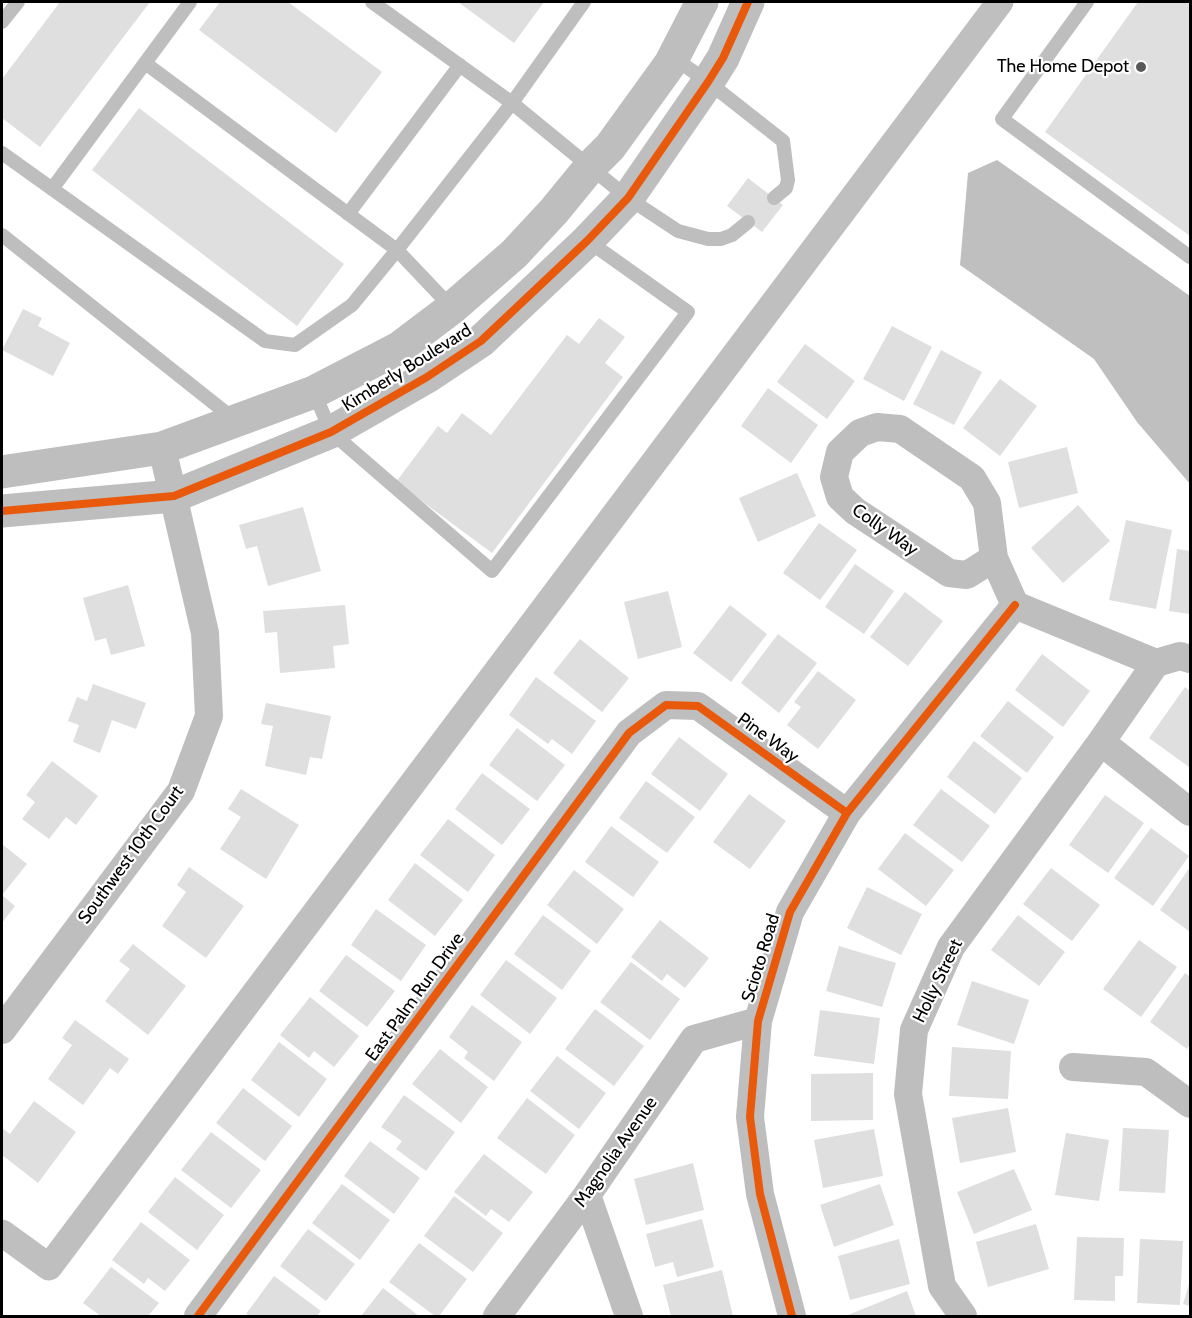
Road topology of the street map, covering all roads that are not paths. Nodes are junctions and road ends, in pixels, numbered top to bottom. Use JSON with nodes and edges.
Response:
{"nodes":[{"id":1,"x":18,"y":2,"type":"edge"},
{"id":2,"x":190,"y":2,"type":"edge"},
{"id":3,"x":372,"y":2,"type":"edge"},
{"id":4,"x":584,"y":2,"type":"edge"},
{"id":5,"x":702,"y":2,"type":"edge"},
{"id":6,"x":748,"y":2,"type":"edge"},
{"id":7,"x":1087,"y":2,"type":"edge"},
{"id":8,"x":2,"y":22,"type":"edge"},
{"id":9,"x":674,"y":58,"type":"junction"},
{"id":10,"x":145,"y":63,"type":"junction"},
{"id":11,"x":460,"y":65,"type":"junction"},
{"id":12,"x":708,"y":82,"type":"junction"},
{"id":13,"x":512,"y":103,"type":"junction"},
{"id":14,"x":2,"y":153,"type":"edge"},
{"id":15,"x":590,"y":167,"type":"junction"},
{"id":16,"x":52,"y":189,"type":"junction"},
{"id":17,"x":628,"y":198,"type":"junction"},
{"id":18,"x":774,"y":198,"type":"dead end"},
{"id":19,"x":348,"y":214,"type":"junction"},
{"id":20,"x":748,"y":222,"type":"dead end"},
{"id":21,"x":2,"y":235,"type":"edge"},
{"id":22,"x":587,"y":241,"type":"junction"},
{"id":23,"x":397,"y":250,"type":"junction"},
{"id":24,"x":1191,"y":257,"type":"edge"},
{"id":25,"x":452,"y":308,"type":"junction"},
{"id":26,"x":314,"y":392,"type":"junction"},
{"id":27,"x":236,"y":422,"type":"junction"},
{"id":28,"x":331,"y":432,"type":"junction"},
{"id":29,"x":162,"y":448,"type":"junction"},
{"id":30,"x":2,"y":472,"type":"edge"},
{"id":31,"x":174,"y":496,"type":"junction"},
{"id":32,"x":2,"y":512,"type":"edge"},
{"id":33,"x":994,"y":558,"type":"junction"},
{"id":34,"x":1015,"y":605,"type":"junction"},
{"id":35,"x":1191,"y":659,"type":"edge"},
{"id":36,"x":1156,"y":663,"type":"junction"},
{"id":37,"x":666,"y":705,"type":"joint"},
{"id":38,"x":1101,"y":742,"type":"junction"},
{"id":39,"x":1191,"y":812,"type":"edge"},
{"id":40,"x":846,"y":813,"type":"junction"},
{"id":41,"x":758,"y":1021,"type":"junction"},
{"id":42,"x":2,"y":1030,"type":"edge"},
{"id":43,"x":1073,"y":1067,"type":"dead end"},
{"id":44,"x":1191,"y":1104,"type":"edge"},
{"id":45,"x":587,"y":1195,"type":"junction"},
{"id":46,"x":198,"y":1317,"type":"edge"},
{"id":47,"x":497,"y":1317,"type":"edge"},
{"id":48,"x":629,"y":1317,"type":"edge"},
{"id":49,"x":792,"y":1317,"type":"edge"},
{"id":50,"x":963,"y":1317,"type":"edge"}],
"edges":[{"from":1,"to":8,"type":"lane"},
{"from":2,"to":10,"type":"lane"},
{"from":3,"to":11,"type":"lane"},
{"from":4,"to":13,"type":"lane"},
{"from":5,"to":9,"type":"street","name":"Kimberly Boulevard"},
{"from":6,"to":12,"type":"street","name":"Kimberly Boulevard"},
{"from":7,"to":24,"type":"lane"},
{"from":9,"to":12,"type":"lane"},
{"from":9,"to":15,"type":"street","name":"Kimberly Boulevard"},
{"from":10,"to":16,"type":"lane"},
{"from":10,"to":19,"type":"lane"},
{"from":11,"to":13,"type":"lane"},
{"from":11,"to":19,"type":"lane"},
{"from":12,"to":17,"type":"street","name":"Kimberly Boulevard"},
{"from":12,"to":18,"type":"lane"},
{"from":13,"to":15,"type":"lane"},
{"from":13,"to":23,"type":"lane"},
{"from":14,"to":16,"type":"lane"},
{"from":15,"to":17,"type":"lane"},
{"from":15,"to":25,"type":"street","name":"Kimberly Boulevard"},
{"from":16,"to":23,"type":"lane"},
{"from":17,"to":20,"type":"lane"},
{"from":17,"to":22,"type":"street","name":"Kimberly Boulevard"},
{"from":19,"to":23,"type":"lane"},
{"from":21,"to":27,"type":"lane"},
{"from":22,"to":28,"type":"street","name":"Kimberly Boulevard"},
{"from":22,"to":28,"type":"lane"},
{"from":23,"to":25,"type":"lane"},
{"from":25,"to":26,"type":"street","name":"Kimberly Boulevard"},
{"from":26,"to":27,"type":"street","name":"Kimberly Boulevard"},
{"from":26,"to":28,"type":"lane"},
{"from":27,"to":29,"type":"street","name":"Kimberly Boulevard"},
{"from":28,"to":31,"type":"street","name":"Kimberly Boulevard"},
{"from":29,"to":30,"type":"street","name":"Kimberly Boulevard"},
{"from":29,"to":31,"type":"street","name":"Southwest 10th Court"},
{"from":31,"to":32,"type":"street","name":"Kimberly Boulevard"},
{"from":31,"to":42,"type":"street","name":"Southwest 10th Court"},
{"from":33,"to":33,"type":"street","name":"Colly Way"},
{"from":33,"to":34,"type":"street","name":"Colly Way"},
{"from":34,"to":36,"type":"street"},
{"from":34,"to":40,"type":"street","name":"Scioto Road"},
{"from":35,"to":36,"type":"street"},
{"from":36,"to":38,"type":"street","name":"Holly Street"},
{"from":37,"to":40,"type":"street","name":"Pine Way"},
{"from":37,"to":46,"type":"street","name":"East Palm Run Drive"},
{"from":38,"to":39,"type":"street"},
{"from":38,"to":50,"type":"street","name":"Holly Street"},
{"from":40,"to":41,"type":"street","name":"Scioto Road"},
{"from":41,"to":45,"type":"street","name":"Magnolia Avenue"},
{"from":41,"to":49,"type":"street","name":"Scioto Road"},
{"from":43,"to":44,"type":"street"},
{"from":45,"to":47,"type":"street","name":"Magnolia Avenue"},
{"from":45,"to":48,"type":"street"}]}
